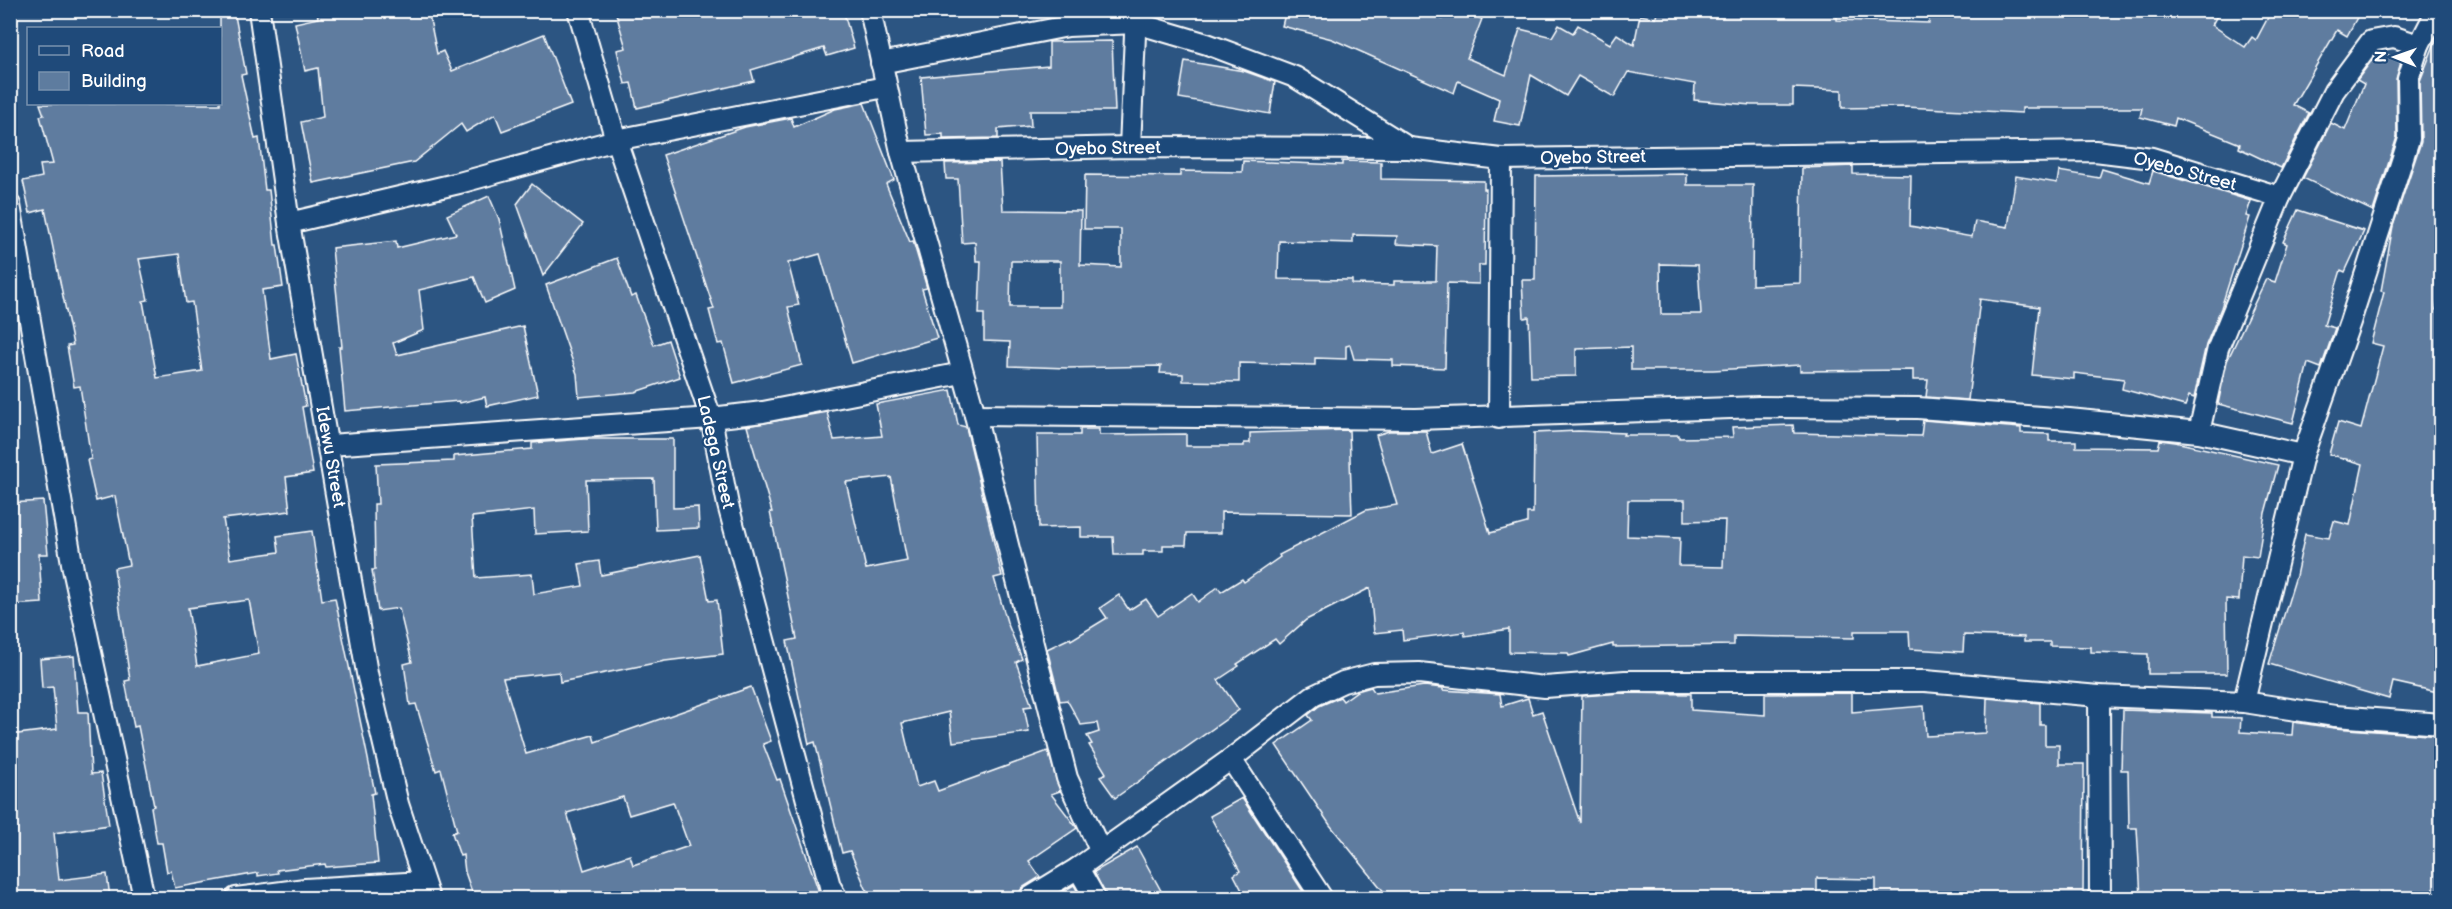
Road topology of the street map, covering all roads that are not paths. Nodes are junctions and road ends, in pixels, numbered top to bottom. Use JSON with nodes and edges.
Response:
{"nodes":[{"id":1,"x":259,"y":10,"type":"edge"},
{"id":2,"x":578,"y":10,"type":"edge"},
{"id":3,"x":870,"y":10,"type":"edge"},
{"id":4,"x":2438,"y":10,"type":"edge"},
{"id":5,"x":1136,"y":17,"type":"edge"},
{"id":6,"x":2419,"y":45,"type":"junction"},
{"id":7,"x":881,"y":63,"type":"junction"},
{"id":8,"x":885,"y":87,"type":"junction"},
{"id":9,"x":616,"y":140,"type":"junction"},
{"id":10,"x":1130,"y":147,"type":"junction"},
{"id":11,"x":1409,"y":148,"type":"junction"},
{"id":12,"x":901,"y":152,"type":"junction"},
{"id":13,"x":1501,"y":159,"type":"junction"},
{"id":14,"x":2280,"y":197,"type":"junction"},
{"id":15,"x":10,"y":205,"type":"edge"},
{"id":16,"x":289,"y":223,"type":"junction"},
{"id":17,"x":962,"y":373,"type":"junction"},
{"id":18,"x":975,"y":415,"type":"junction"},
{"id":19,"x":711,"y":418,"type":"junction"},
{"id":20,"x":1499,"y":418,"type":"junction"},
{"id":21,"x":2199,"y":432,"type":"junction"},
{"id":22,"x":329,"y":446,"type":"junction"},
{"id":23,"x":2303,"y":455,"type":"junction"},
{"id":24,"x":2099,"y":696,"type":"junction"},
{"id":25,"x":2244,"y":702,"type":"junction"},
{"id":26,"x":2442,"y":724,"type":"edge"},
{"id":27,"x":1231,"y":759,"type":"junction"},
{"id":28,"x":1100,"y":850,"type":"junction"},
{"id":29,"x":1078,"y":868,"type":"junction"},
{"id":30,"x":426,"y":890,"type":"edge"},
{"id":31,"x":144,"y":898,"type":"edge"},
{"id":32,"x":236,"y":898,"type":"edge"},
{"id":33,"x":837,"y":898,"type":"edge"},
{"id":34,"x":1029,"y":898,"type":"edge"},
{"id":35,"x":1095,"y":898,"type":"edge"},
{"id":36,"x":1322,"y":898,"type":"edge"},
{"id":37,"x":2100,"y":898,"type":"edge"}],
"edges":[{"from":1,"to":16,"type":"street","name":"Idewu Street"},
{"from":2,"to":9,"type":"street","name":"Ladega Street"},
{"from":3,"to":7,"type":"street"},
{"from":4,"to":6,"type":"street"},
{"from":5,"to":7,"type":"street"},
{"from":5,"to":10,"type":"street"},
{"from":5,"to":11,"type":"street"},
{"from":6,"to":14,"type":"street"},
{"from":6,"to":23,"type":"street"},
{"from":7,"to":8,"type":"street"},
{"from":8,"to":9,"type":"street"},
{"from":8,"to":12,"type":"street"},
{"from":9,"to":16,"type":"street"},
{"from":9,"to":19,"type":"street","name":"Ladega Street"},
{"from":10,"to":11,"type":"street","name":"Oyebo Street"},
{"from":10,"to":12,"type":"street","name":"Oyebo Street"},
{"from":11,"to":13,"type":"street","name":"Oyebo Street"},
{"from":12,"to":17,"type":"street"},
{"from":13,"to":14,"type":"street","name":"Oyebo Street"},
{"from":13,"to":20,"type":"street"},
{"from":14,"to":21,"type":"street"},
{"from":15,"to":31,"type":"street"},
{"from":16,"to":22,"type":"street","name":"Idewu Street"},
{"from":17,"to":18,"type":"street"},
{"from":17,"to":19,"type":"street"},
{"from":18,"to":20,"type":"street"},
{"from":18,"to":28,"type":"street"},
{"from":19,"to":22,"type":"street"},
{"from":19,"to":33,"type":"street","name":"Ladega Street"},
{"from":20,"to":21,"type":"street"},
{"from":21,"to":23,"type":"street"},
{"from":22,"to":30,"type":"street","name":"Idewu Street"},
{"from":23,"to":25,"type":"street"},
{"from":24,"to":25,"type":"street"},
{"from":24,"to":27,"type":"street"},
{"from":24,"to":37,"type":"street"},
{"from":25,"to":26,"type":"street"},
{"from":27,"to":28,"type":"street"},
{"from":27,"to":36,"type":"street"},
{"from":28,"to":29,"type":"street"},
{"from":29,"to":34,"type":"street"},
{"from":29,"to":35,"type":"street"},
{"from":30,"to":32,"type":"street"}]}
